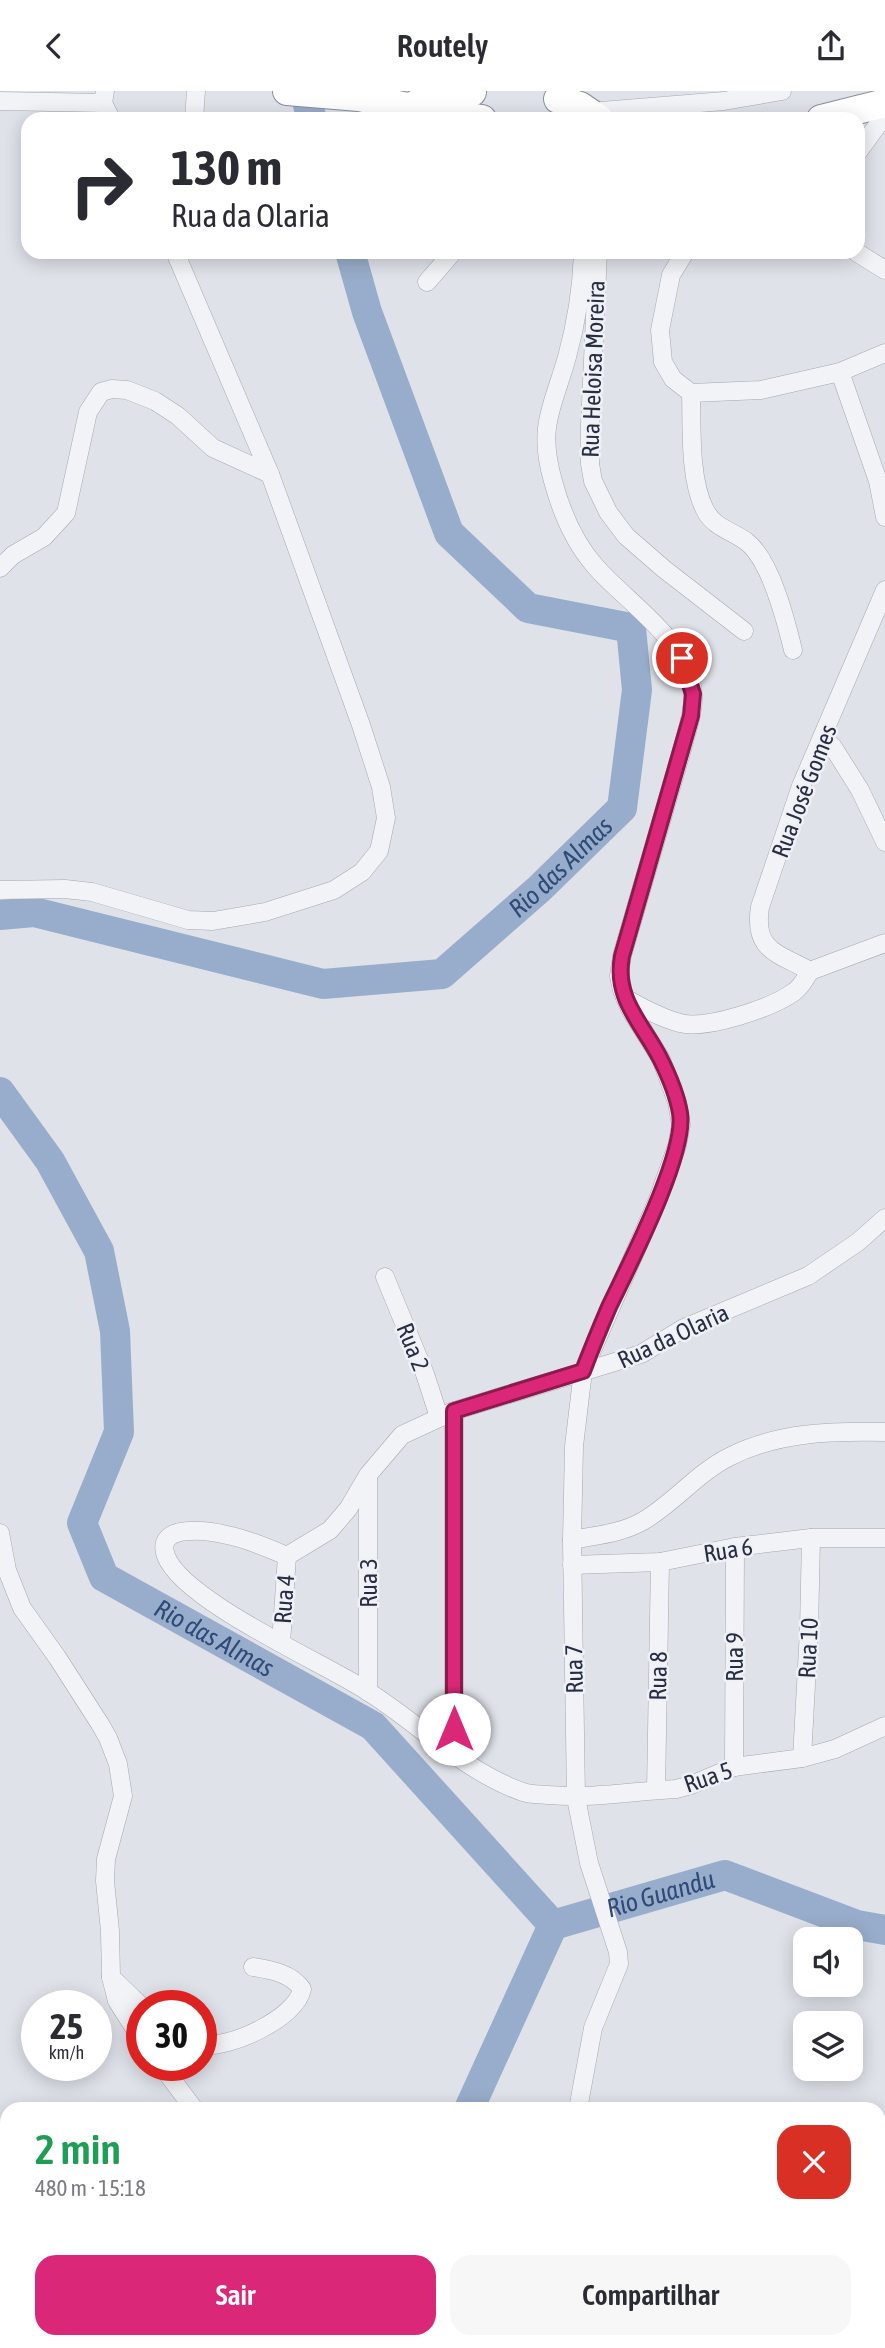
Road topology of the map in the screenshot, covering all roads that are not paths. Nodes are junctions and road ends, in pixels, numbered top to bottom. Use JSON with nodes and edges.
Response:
{"nodes":[{"id":1,"x":196,"y":91,"type":"edge"},
{"id":2,"x":288,"y":91,"type":"edge"},
{"id":3,"x":782,"y":91,"type":"edge"},
{"id":4,"x":0,"y":101,"type":"edge"},
{"id":5,"x":567,"y":103,"type":"edge"},
{"id":6,"x":885,"y":103,"type":"edge"},
{"id":7,"x":106,"y":104,"type":"edge"},
{"id":8,"x":472,"y":108,"type":"edge"},
{"id":9,"x":194,"y":112,"type":"edge"},
{"id":10,"x":420,"y":112,"type":"edge"},
{"id":11,"x":849,"y":112,"type":"edge"},
{"id":12,"x":885,"y":115,"type":"edge"},
{"id":13,"x":865,"y":142,"type":"edge"},
{"id":14,"x":865,"y":258,"type":"edge"},
{"id":15,"x":178,"y":259,"type":"edge"},
{"id":16,"x":447,"y":259,"type":"edge"},
{"id":17,"x":582,"y":259,"type":"edge"},
{"id":18,"x":598,"y":259,"type":"edge"},
{"id":19,"x":681,"y":259,"type":"edge"},
{"id":20,"x":885,"y":271,"type":"edge"},
{"id":21,"x":427,"y":282,"type":"dead end"},
{"id":22,"x":885,"y":353,"type":"edge"},
{"id":23,"x":840,"y":372,"type":"junction"},
{"id":24,"x":691,"y":393,"type":"junction"},
{"id":25,"x":271,"y":474,"type":"junction"},
{"id":26,"x":881,"y":480,"type":"edge"},
{"id":27,"x":885,"y":517,"type":"edge"},
{"id":28,"x":0,"y":568,"type":"edge"},
{"id":29,"x":885,"y":590,"type":"edge"},
{"id":30,"x":744,"y":631,"type":"dead end"},
{"id":31,"x":793,"y":650,"type":"dead end"},
{"id":32,"x":823,"y":738,"type":"junction"},
{"id":33,"x":885,"y":842,"type":"edge"},
{"id":34,"x":0,"y":890,"type":"edge"},
{"id":35,"x":885,"y":943,"type":"edge"},
{"id":36,"x":810,"y":971,"type":"junction"},
{"id":37,"x":625,"y":998,"type":"junction"},
{"id":38,"x":885,"y":1218,"type":"edge"},
{"id":39,"x":385,"y":1277,"type":"dead end"},
{"id":40,"x":583,"y":1371,"type":"junction"},
{"id":41,"x":447,"y":1414,"type":"junction"},
{"id":42,"x":885,"y":1432,"type":"edge"},
{"id":43,"x":368,"y":1475,"type":"junction"},
{"id":44,"x":0,"y":1533,"type":"edge"},
{"id":45,"x":811,"y":1538,"type":"junction"},
{"id":46,"x":885,"y":1538,"type":"edge"},
{"id":47,"x":572,"y":1540,"type":"junction"},
{"id":48,"x":734,"y":1547,"type":"junction"},
{"id":49,"x":288,"y":1556,"type":"junction"},
{"id":50,"x":660,"y":1562,"type":"junction"},
{"id":51,"x":572,"y":1565,"type":"junction"},
{"id":52,"x":281,"y":1643,"type":"junction"},
{"id":53,"x":368,"y":1692,"type":"junction"},
{"id":54,"x":885,"y":1726,"type":"edge"},
{"id":55,"x":454,"y":1756,"type":"junction"},
{"id":56,"x":802,"y":1758,"type":"junction"},
{"id":57,"x":734,"y":1767,"type":"junction"},
{"id":58,"x":656,"y":1790,"type":"junction"},
{"id":59,"x":576,"y":1797,"type":"junction"},
{"id":60,"x":253,"y":1967,"type":"dead end"},
{"id":61,"x":111,"y":1977,"type":"junction"},
{"id":62,"x":126,"y":1992,"type":"edge"},
{"id":63,"x":126,"y":2015,"type":"edge"},
{"id":64,"x":217,"y":2045,"type":"edge"},
{"id":65,"x":173,"y":2081,"type":"edge"},
{"id":66,"x":189,"y":2102,"type":"edge"},
{"id":67,"x":579,"y":2102,"type":"edge"}],
"edges":[{"from":1,"to":9,"type":"street"},
{"from":2,"to":10,"type":"highway"},
{"from":3,"to":5,"type":"street"},
{"from":4,"to":7,"type":"street"},
{"from":6,"to":11,"type":"highway"},
{"from":8,"to":10,"type":"highway"},
{"from":12,"to":13,"type":"street"},
{"from":14,"to":20,"type":"street"},
{"from":15,"to":25,"type":"street"},
{"from":16,"to":21,"type":"street"},
{"from":17,"to":37,"type":"street"},
{"from":18,"to":30,"type":"street","name":"Rua Heloisa Moreira"},
{"from":19,"to":24,"type":"street"},
{"from":22,"to":23,"type":"street"},
{"from":23,"to":24,"type":"street"},
{"from":23,"to":26,"type":"street"},
{"from":24,"to":31,"type":"street"},
{"from":25,"to":28,"type":"street"},
{"from":25,"to":34,"type":"street"},
{"from":26,"to":27,"type":"street"},
{"from":29,"to":32,"type":"street","name":"Rua José Gomes"},
{"from":32,"to":33,"type":"street"},
{"from":32,"to":36,"type":"street","name":"Rua José Gomes"},
{"from":35,"to":36,"type":"street"},
{"from":36,"to":37,"type":"street"},
{"from":37,"to":40,"type":"street","name":"Rua 7"},
{"from":38,"to":40,"type":"street","name":"Rua da Olaria"},
{"from":39,"to":41,"type":"street","name":"Rua 2"},
{"from":40,"to":41,"type":"street","name":"Rua da Olaria"},
{"from":40,"to":47,"type":"street","name":"Rua 7"},
{"from":41,"to":43,"type":"street","name":"Rua da Olaria"},
{"from":41,"to":55,"type":"street","name":"Rua 2"},
{"from":42,"to":47,"type":"street"},
{"from":43,"to":49,"type":"street","name":"Rua da Olaria"},
{"from":43,"to":53,"type":"street","name":"Rua 3"},
{"from":44,"to":61,"type":"street"},
{"from":45,"to":46,"type":"street","name":"Rua 6"},
{"from":45,"to":48,"type":"street","name":"Rua 6"},
{"from":45,"to":56,"type":"street","name":"Rua 10"},
{"from":47,"to":51,"type":"street","name":"Rua 7"},
{"from":48,"to":50,"type":"street","name":"Rua 6"},
{"from":48,"to":57,"type":"street","name":"Rua 9"},
{"from":49,"to":52,"type":"street","name":"Rua 4"},
{"from":49,"to":52,"type":"street","name":"Rua 5"},
{"from":50,"to":51,"type":"street","name":"Rua 6"},
{"from":50,"to":58,"type":"street","name":"Rua 8"},
{"from":51,"to":59,"type":"street","name":"Rua 7"},
{"from":52,"to":53,"type":"street","name":"Rua 5"},
{"from":53,"to":55,"type":"street","name":"Rua 5"},
{"from":54,"to":56,"type":"street","name":"Rua 5"},
{"from":55,"to":59,"type":"street","name":"Rua 5"},
{"from":56,"to":57,"type":"street","name":"Rua 5"},
{"from":57,"to":58,"type":"street","name":"Rua 5"},
{"from":58,"to":59,"type":"street","name":"Rua 5"},
{"from":59,"to":67,"type":"street","name":"Rua 7"},
{"from":60,"to":64,"type":"street"},
{"from":61,"to":62,"type":"street"},
{"from":61,"to":63,"type":"street"},
{"from":65,"to":66,"type":"street"}]}
